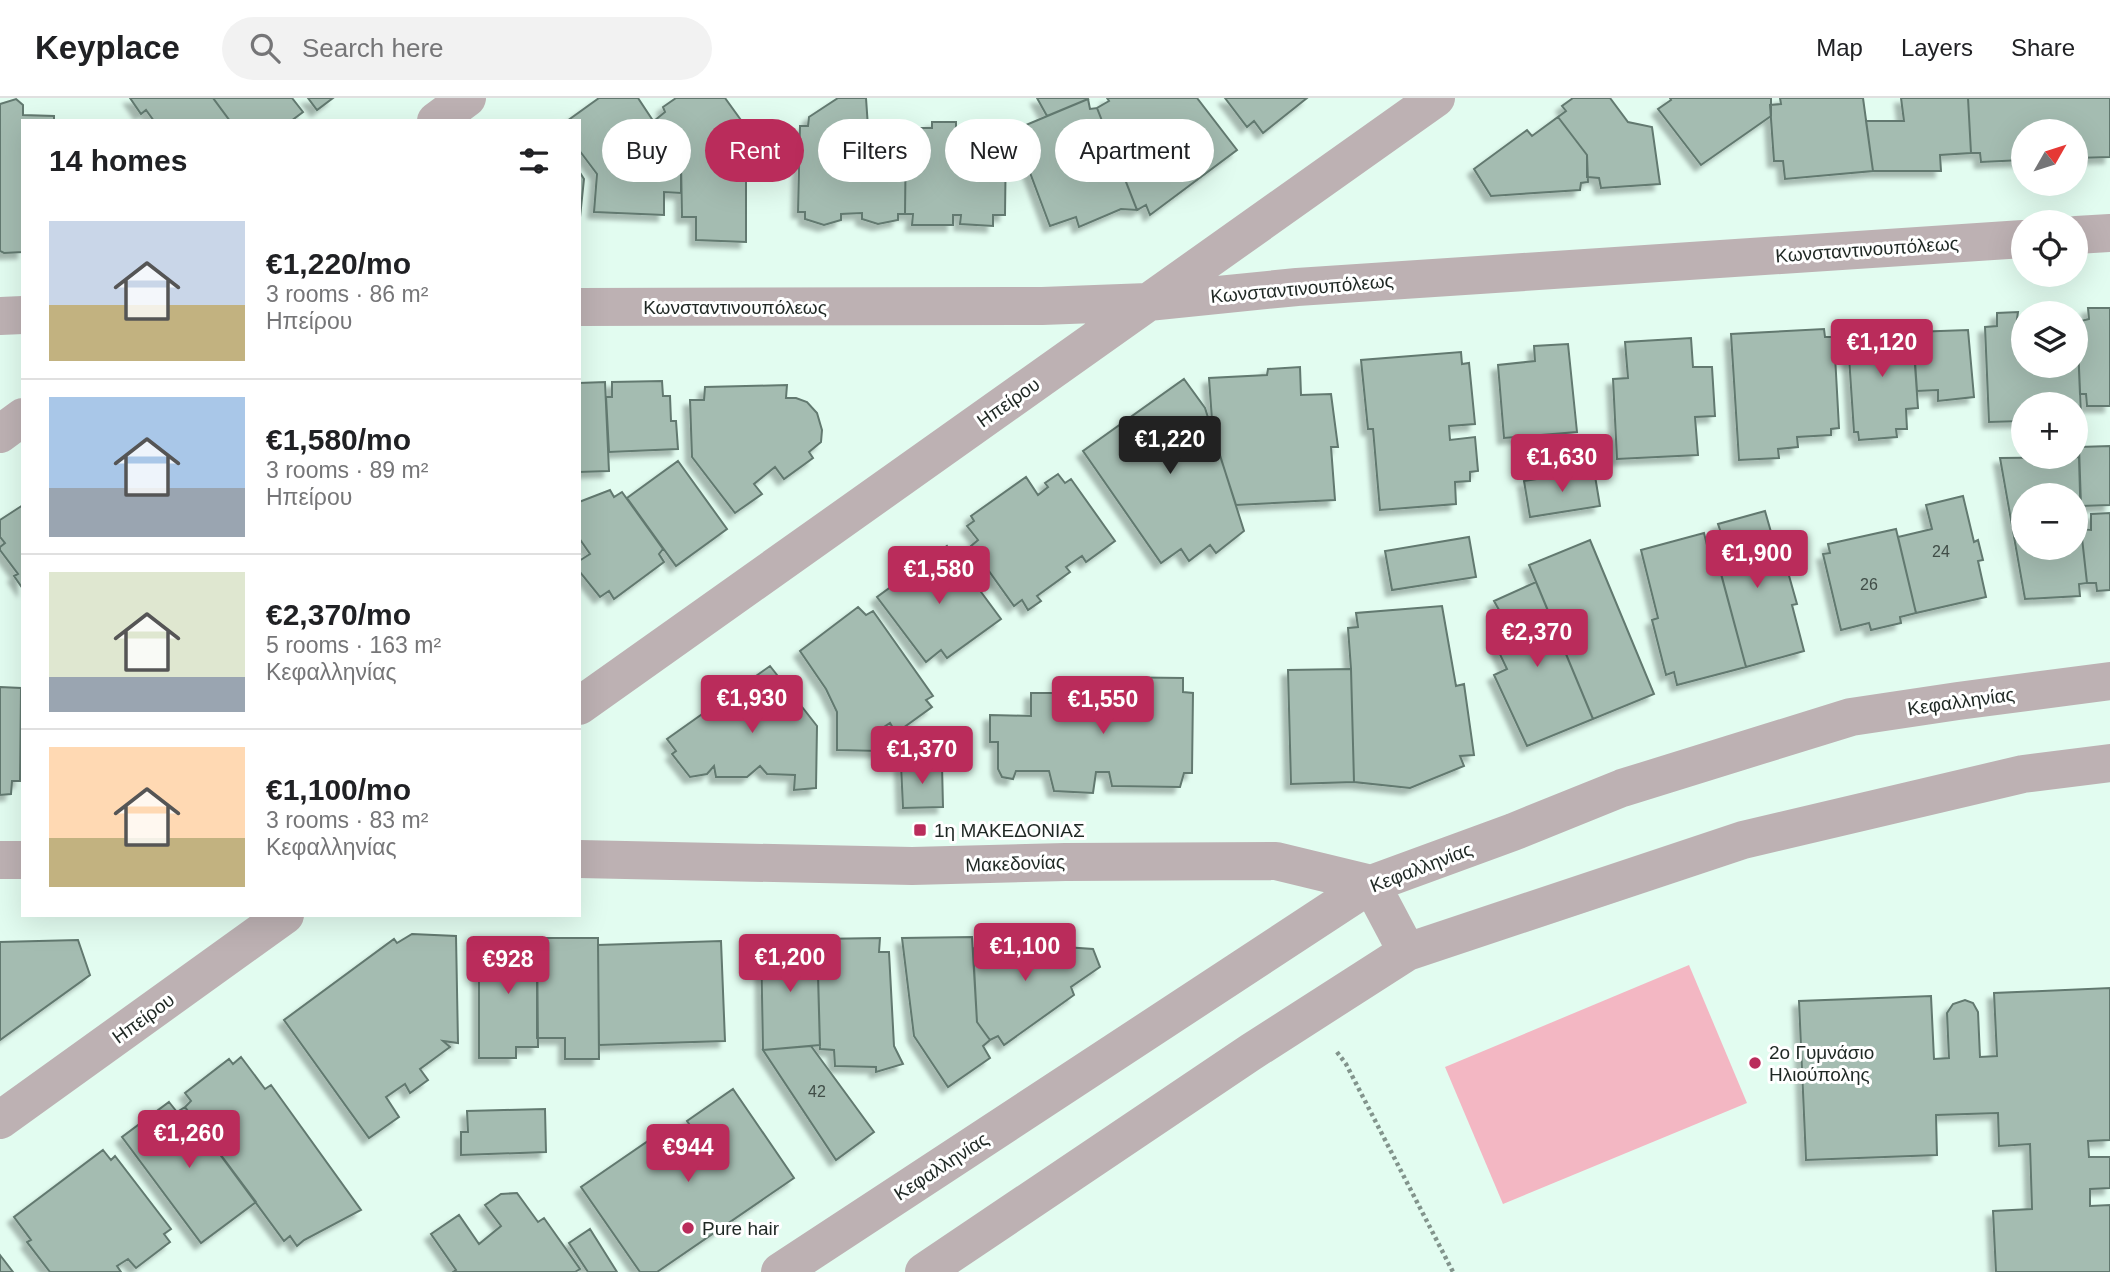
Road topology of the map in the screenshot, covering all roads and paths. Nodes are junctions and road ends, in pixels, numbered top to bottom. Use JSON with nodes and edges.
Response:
{"nodes":[{"id":1,"x":467,"y":98,"type":"edge"},
{"id":2,"x":1436,"y":98,"type":"edge"},
{"id":3,"x":439,"y":119,"type":"edge"},
{"id":4,"x":2110,"y":233,"type":"edge"},
{"id":5,"x":2088,"y":234,"type":"edge"},
{"id":6,"x":2011,"y":240,"type":"edge"},
{"id":7,"x":1148,"y":302,"type":"junction"},
{"id":8,"x":581,"y":307,"type":"edge"},
{"id":9,"x":21,"y":315,"type":"edge"},
{"id":10,"x":0,"y":316,"type":"edge"},
{"id":11,"x":21,"y":418,"type":"edge"},
{"id":12,"x":0,"y":434,"type":"edge"},
{"id":13,"x":2110,"y":681,"type":"edge"},
{"id":14,"x":581,"y":705,"type":"edge"},
{"id":15,"x":2110,"y":763,"type":"edge"},
{"id":16,"x":581,"y":859,"type":"edge"},
{"id":17,"x":0,"y":860,"type":"edge"},
{"id":18,"x":21,"y":860,"type":"edge"},
{"id":19,"x":1371,"y":884,"type":"junction"},
{"id":20,"x":282,"y":917,"type":"edge"},
{"id":21,"x":1408,"y":952,"type":"junction"},
{"id":22,"x":1346,"y":1064,"type":"dead end"},
{"id":23,"x":0,"y":1120,"type":"edge"},
{"id":24,"x":780,"y":1272,"type":"edge"},
{"id":25,"x":923,"y":1272,"type":"edge"},
{"id":26,"x":1453,"y":1272,"type":"edge"}],
"edges":[{"from":1,"to":3,"type":"street"},
{"from":2,"to":7,"type":"street","name":"Ηπείρου"},
{"from":4,"to":5,"type":"street"},
{"from":6,"to":7,"type":"street","name":"Κωνσταντινουπόλεως"},
{"from":7,"to":8,"type":"street","name":"Κωνσταντινουπόλεως"},
{"from":7,"to":14,"type":"street","name":"Ηπείρου"},
{"from":9,"to":10,"type":"street"},
{"from":11,"to":12,"type":"street"},
{"from":13,"to":19,"type":"street","name":"Κεφαλληνίας"},
{"from":15,"to":21,"type":"street"},
{"from":16,"to":19,"type":"street","name":"Μακεδονίας"},
{"from":17,"to":18,"type":"street"},
{"from":19,"to":21,"type":"street"},
{"from":19,"to":24,"type":"street","name":"Κεφαλληνίας"},
{"from":20,"to":23,"type":"street","name":"Ηπείρου"},
{"from":21,"to":25,"type":"street"},
{"from":22,"to":26,"type":"path"}]}
